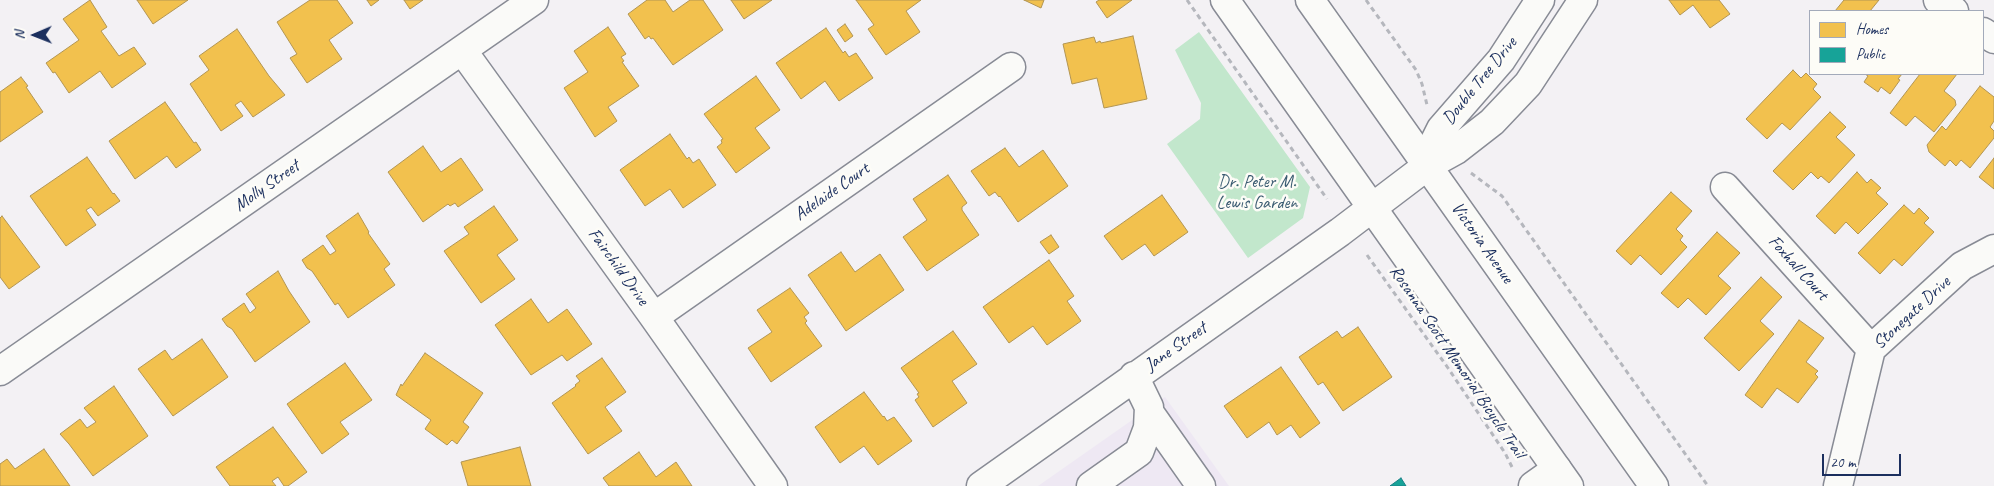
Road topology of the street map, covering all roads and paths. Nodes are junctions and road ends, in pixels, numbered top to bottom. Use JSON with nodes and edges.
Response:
{"nodes":[{"id":1,"x":534,"y":0,"type":"edge"},
{"id":2,"x":1187,"y":0,"type":"edge"},
{"id":3,"x":1225,"y":0,"type":"edge"},
{"id":4,"x":1310,"y":0,"type":"edge"},
{"id":5,"x":1366,"y":0,"type":"edge"},
{"id":6,"x":1540,"y":0,"type":"edge"},
{"id":7,"x":1583,"y":0,"type":"edge"},
{"id":8,"x":1938,"y":0,"type":"edge"},
{"id":9,"x":1953,"y":10,"type":"edge"},
{"id":10,"x":462,"y":50,"type":"junction"},
{"id":11,"x":1011,"y":66,"type":"dead end"},
{"id":12,"x":1427,"y":105,"type":"dead end"},
{"id":13,"x":1427,"y":166,"type":"junction"},
{"id":14,"x":1468,"y":171,"type":"dead end"},
{"id":15,"x":1725,"y":188,"type":"dead end"},
{"id":16,"x":1327,"y":199,"type":"dead end"},
{"id":17,"x":1373,"y":208,"type":"junction"},
{"id":18,"x":1994,"y":249,"type":"edge"},
{"id":19,"x":1367,"y":255,"type":"dead end"},
{"id":20,"x":654,"y":317,"type":"junction"},
{"id":21,"x":1871,"y":349,"type":"junction"},
{"id":22,"x":0,"y":371,"type":"edge"},
{"id":23,"x":1134,"y":376,"type":"junction"},
{"id":24,"x":1149,"y":412,"type":"junction"},
{"id":25,"x":1523,"y":478,"type":"edge"},
{"id":26,"x":1563,"y":478,"type":"edge"},
{"id":27,"x":772,"y":486,"type":"edge"},
{"id":28,"x":981,"y":486,"type":"edge"},
{"id":29,"x":1091,"y":486,"type":"edge"},
{"id":30,"x":1201,"y":486,"type":"edge"},
{"id":31,"x":1654,"y":486,"type":"edge"},
{"id":32,"x":1708,"y":486,"type":"edge"},
{"id":33,"x":1838,"y":486,"type":"edge"}],
"edges":[{"from":1,"to":10,"type":"street","name":"Molly Street"},
{"from":2,"to":16,"type":"path"},
{"from":3,"to":17,"type":"street"},
{"from":4,"to":13,"type":"street","name":"Victoria Avenue"},
{"from":5,"to":12,"type":"path"},
{"from":6,"to":13,"type":"street","name":"Double Tree Drive"},
{"from":7,"to":13,"type":"street","name":"Double Tree Drive"},
{"from":8,"to":9,"type":"street"},
{"from":10,"to":20,"type":"street","name":"Fairchild Drive"},
{"from":10,"to":22,"type":"street","name":"Molly Street"},
{"from":11,"to":20,"type":"street","name":"Adelaide Court"},
{"from":13,"to":17,"type":"street","name":"Double Tree Drive"},
{"from":13,"to":31,"type":"street","name":"Victoria Avenue"},
{"from":14,"to":32,"type":"path"},
{"from":15,"to":21,"type":"street","name":"Foxhall Court"},
{"from":17,"to":23,"type":"street","name":"Jane Street"},
{"from":17,"to":26,"type":"street"},
{"from":18,"to":21,"type":"street","name":"Stonegate Drive"},
{"from":19,"to":25,"type":"path","name":"Rosanna Scott Memorial Bicycle Trail"},
{"from":20,"to":27,"type":"street","name":"Fairchild Drive"},
{"from":21,"to":33,"type":"street","name":"Stonegate Drive"},
{"from":23,"to":24,"type":"street"},
{"from":23,"to":28,"type":"street","name":"Jane Street"},
{"from":24,"to":29,"type":"street"},
{"from":24,"to":30,"type":"street"},
{"from":25,"to":26,"type":"street"}]}
